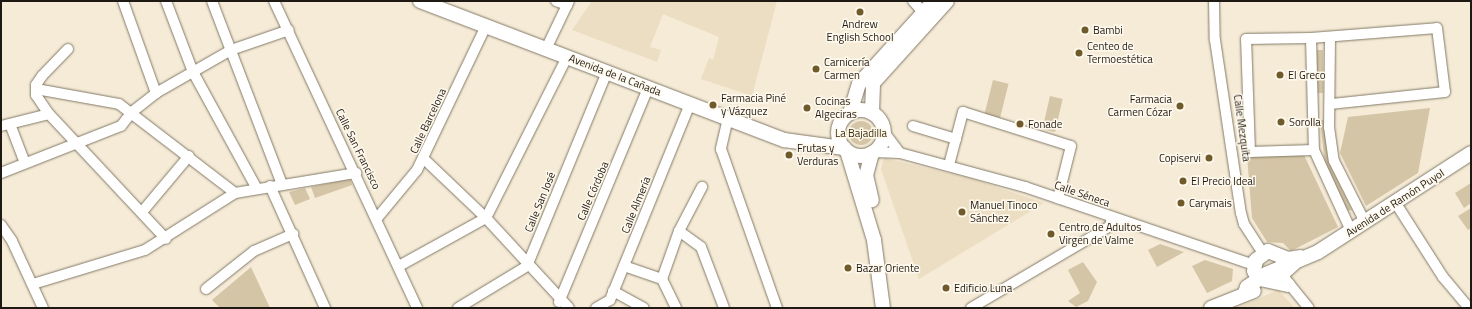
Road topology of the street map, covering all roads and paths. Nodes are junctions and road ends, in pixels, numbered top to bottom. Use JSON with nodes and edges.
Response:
{"nodes":[{"id":1,"x":122,"y":1,"type":"edge"},
{"id":2,"x":166,"y":1,"type":"edge"},
{"id":3,"x":212,"y":1,"type":"edge"},
{"id":4,"x":274,"y":1,"type":"edge"},
{"id":5,"x":420,"y":1,"type":"edge"},
{"id":6,"x":556,"y":1,"type":"edge"},
{"id":7,"x":913,"y":1,"type":"edge"},
{"id":8,"x":934,"y":1,"type":"edge"},
{"id":9,"x":947,"y":1,"type":"edge"},
{"id":10,"x":1214,"y":1,"type":"edge"},
{"id":11,"x":568,"y":3,"type":"edge"},
{"id":12,"x":923,"y":12,"type":"junction"},
{"id":13,"x":486,"y":26,"type":"junction"},
{"id":14,"x":289,"y":30,"type":"junction"},
{"id":15,"x":1330,"y":37,"type":"junction"},
{"id":16,"x":1312,"y":38,"type":"junction"},
{"id":17,"x":68,"y":49,"type":"dead end"},
{"id":18,"x":546,"y":49,"type":"junction"},
{"id":19,"x":231,"y":50,"type":"junction"},
{"id":20,"x":567,"y":57,"type":"junction"},
{"id":21,"x":193,"y":72,"type":"junction"},
{"id":22,"x":606,"y":72,"type":"junction"},
{"id":23,"x":648,"y":88,"type":"junction"},
{"id":24,"x":36,"y":89,"type":"junction"},
{"id":25,"x":156,"y":93,"type":"junction"},
{"id":26,"x":690,"y":104,"type":"junction"},
{"id":27,"x":1330,"y":104,"type":"junction"},
{"id":28,"x":132,"y":112,"type":"junction"},
{"id":29,"x":850,"y":113,"type":"junction"},
{"id":30,"x":872,"y":113,"type":"junction"},
{"id":31,"x":50,"y":114,"type":"junction"},
{"id":32,"x":728,"y":118,"type":"junction"},
{"id":33,"x":6,"y":125,"type":"edge"},
{"id":34,"x":839,"y":125,"type":"junction"},
{"id":35,"x":913,"y":126,"type":"dead end"},
{"id":36,"x":884,"y":132,"type":"junction"},
{"id":37,"x":956,"y":139,"type":"junction"},
{"id":38,"x":811,"y":142,"type":"junction"},
{"id":39,"x":77,"y":144,"type":"junction"},
{"id":40,"x":845,"y":149,"type":"junction"},
{"id":41,"x":1314,"y":150,"type":"junction"},
{"id":42,"x":873,"y":152,"type":"junction"},
{"id":43,"x":900,"y":153,"type":"junction"},
{"id":44,"x":1471,"y":153,"type":"edge"},
{"id":45,"x":189,"y":156,"type":"junction"},
{"id":46,"x":424,"y":158,"type":"junction"},
{"id":47,"x":24,"y":164,"type":"junction"},
{"id":48,"x":949,"y":165,"type":"junction"},
{"id":49,"x":1,"y":173,"type":"edge"},
{"id":50,"x":356,"y":173,"type":"junction"},
{"id":51,"x":282,"y":184,"type":"junction"},
{"id":52,"x":270,"y":186,"type":"junction"},
{"id":53,"x":702,"y":187,"type":"dead end"},
{"id":54,"x":257,"y":189,"type":"junction"},
{"id":55,"x":235,"y":193,"type":"junction"},
{"id":56,"x":1058,"y":198,"type":"junction"},
{"id":57,"x":1395,"y":202,"type":"junction"},
{"id":58,"x":142,"y":212,"type":"junction"},
{"id":59,"x":378,"y":217,"type":"junction"},
{"id":60,"x":1112,"y":217,"type":"junction"},
{"id":61,"x":486,"y":218,"type":"junction"},
{"id":62,"x":1365,"y":222,"type":"junction"},
{"id":63,"x":1,"y":225,"type":"edge"},
{"id":64,"x":679,"y":231,"type":"junction"},
{"id":65,"x":1351,"y":231,"type":"junction"},
{"id":66,"x":293,"y":234,"type":"junction"},
{"id":67,"x":166,"y":239,"type":"junction"},
{"id":68,"x":1263,"y":252,"type":"junction"},
{"id":69,"x":1254,"y":265,"type":"junction"},
{"id":70,"x":399,"y":266,"type":"junction"},
{"id":71,"x":527,"y":266,"type":"junction"},
{"id":72,"x":624,"y":266,"type":"junction"},
{"id":73,"x":1285,"y":270,"type":"junction"},
{"id":74,"x":662,"y":279,"type":"junction"},
{"id":75,"x":1265,"y":281,"type":"junction"},
{"id":76,"x":33,"y":284,"type":"junction"},
{"id":77,"x":206,"y":289,"type":"dead end"},
{"id":78,"x":613,"y":291,"type":"junction"},
{"id":79,"x":560,"y":302,"type":"junction"},
{"id":80,"x":884,"y":306,"type":"edge"},
{"id":81,"x":44,"y":308,"type":"edge"},
{"id":82,"x":325,"y":308,"type":"edge"},
{"id":83,"x":417,"y":308,"type":"edge"},
{"id":84,"x":458,"y":308,"type":"edge"},
{"id":85,"x":569,"y":308,"type":"edge"},
{"id":86,"x":596,"y":308,"type":"edge"},
{"id":87,"x":644,"y":308,"type":"edge"},
{"id":88,"x":676,"y":308,"type":"edge"},
{"id":89,"x":724,"y":308,"type":"edge"},
{"id":90,"x":777,"y":308,"type":"edge"},
{"id":91,"x":971,"y":308,"type":"edge"},
{"id":92,"x":1211,"y":308,"type":"edge"},
{"id":93,"x":1309,"y":308,"type":"edge"},
{"id":94,"x":1469,"y":308,"type":"edge"}],
"edges":[{"from":1,"to":25,"type":"street"},
{"from":2,"to":21,"type":"street"},
{"from":3,"to":19,"type":"street"},
{"from":4,"to":14,"type":"street","name":"Calle San Francisco"},
{"from":5,"to":13,"type":"street","name":"Avenida de la Cañada"},
{"from":6,"to":11,"type":"street"},
{"from":7,"to":12,"type":"street"},
{"from":8,"to":12,"type":"street"},
{"from":9,"to":30,"type":"street"},
{"from":10,"to":68,"type":"street","name":"Calle Mezquita"},
{"from":11,"to":18,"type":"street"},
{"from":12,"to":29,"type":"street"},
{"from":13,"to":18,"type":"street","name":"Avenida de la Cañada"},
{"from":13,"to":46,"type":"street","name":"Calle Barcelona"},
{"from":14,"to":19,"type":"street"},
{"from":14,"to":50,"type":"street","name":"Calle San Francisco"},
{"from":15,"to":16,"type":"street"},
{"from":15,"to":27,"type":"street"},
{"from":15,"to":27,"type":"street"},
{"from":16,"to":41,"type":"street"},
{"from":16,"to":41,"type":"street"},
{"from":17,"to":24,"type":"street"},
{"from":18,"to":20,"type":"street","name":"Avenida de la Cañada"},
{"from":19,"to":21,"type":"street"},
{"from":19,"to":51,"type":"street"},
{"from":20,"to":22,"type":"street","name":"Avenida de la Cañada"},
{"from":20,"to":61,"type":"street"},
{"from":21,"to":25,"type":"street"},
{"from":21,"to":54,"type":"street"},
{"from":22,"to":23,"type":"street","name":"Avenida de la Cañada"},
{"from":22,"to":71,"type":"street","name":"Calle San José"},
{"from":23,"to":26,"type":"street","name":"Avenida de la Cañada"},
{"from":23,"to":79,"type":"street","name":"Calle Córdoba"},
{"from":24,"to":28,"type":"street"},
{"from":24,"to":31,"type":"street"},
{"from":25,"to":28,"type":"street"},
{"from":26,"to":32,"type":"street","name":"Avenida de la Cañada"},
{"from":26,"to":72,"type":"street","name":"Calle Almería"},
{"from":27,"to":62,"type":"street"},
{"from":28,"to":39,"type":"street"},
{"from":28,"to":45,"type":"street"},
{"from":29,"to":30,"type":"street"},
{"from":29,"to":34,"type":"street"},
{"from":30,"to":36,"type":"street"},
{"from":31,"to":33,"type":"street"},
{"from":31,"to":39,"type":"street"},
{"from":32,"to":38,"type":"street","name":"Avenida de la Cañada"},
{"from":32,"to":90,"type":"street"},
{"from":33,"to":47,"type":"street"},
{"from":34,"to":38,"type":"street","name":"Avenida de la Cañada"},
{"from":34,"to":40,"type":"street"},
{"from":35,"to":37,"type":"street"},
{"from":36,"to":42,"type":"street"},
{"from":36,"to":43,"type":"street"},
{"from":37,"to":48,"type":"street"},
{"from":37,"to":56,"type":"street"},
{"from":38,"to":40,"type":"street","name":"Avenida de la Cañada"},
{"from":39,"to":47,"type":"street"},
{"from":39,"to":58,"type":"street"},
{"from":40,"to":42,"type":"street"},
{"from":40,"to":80,"type":"street"},
{"from":41,"to":65,"type":"street"},
{"from":42,"to":43,"type":"street","name":"Calle Séneca"},
{"from":42,"to":80,"type":"street"},
{"from":43,"to":48,"type":"street","name":"Calle Séneca"},
{"from":44,"to":57,"type":"street","name":"Avenida de Ramón Puyol"},
{"from":45,"to":55,"type":"street"},
{"from":45,"to":58,"type":"street"},
{"from":46,"to":59,"type":"street","name":"Calle Barcelona"},
{"from":46,"to":61,"type":"street"},
{"from":47,"to":49,"type":"street"},
{"from":48,"to":56,"type":"street","name":"Calle Séneca"},
{"from":50,"to":51,"type":"street"},
{"from":50,"to":59,"type":"street","name":"Calle San Francisco"},
{"from":51,"to":52,"type":"street"},
{"from":52,"to":54,"type":"street"},
{"from":52,"to":66,"type":"street"},
{"from":53,"to":64,"type":"street"},
{"from":54,"to":55,"type":"street"},
{"from":55,"to":67,"type":"street"},
{"from":56,"to":60,"type":"street","name":"Calle Séneca"},
{"from":57,"to":62,"type":"street","name":"Avenida de Ramón Puyol"},
{"from":57,"to":94,"type":"street"},
{"from":58,"to":67,"type":"street"},
{"from":59,"to":70,"type":"street","name":"Calle San Francisco"},
{"from":60,"to":69,"type":"street","name":"Calle Séneca"},
{"from":60,"to":91,"type":"street"},
{"from":61,"to":70,"type":"street"},
{"from":61,"to":71,"type":"street"},
{"from":62,"to":65,"type":"street","name":"Avenida de Ramón Puyol"},
{"from":63,"to":76,"type":"street"},
{"from":64,"to":74,"type":"street"},
{"from":64,"to":89,"type":"street"},
{"from":65,"to":73,"type":"street","name":"Avenida de Ramón Puyol"},
{"from":66,"to":77,"type":"street"},
{"from":66,"to":82,"type":"street"},
{"from":67,"to":76,"type":"street"},
{"from":68,"to":69,"type":"street"},
{"from":68,"to":73,"type":"street"},
{"from":69,"to":75,"type":"street"},
{"from":70,"to":83,"type":"street","name":"Calle San Francisco"},
{"from":71,"to":79,"type":"street"},
{"from":71,"to":84,"type":"street"},
{"from":72,"to":74,"type":"street"},
{"from":72,"to":78,"type":"street","name":"Calle Almería"},
{"from":73,"to":75,"type":"street","name":"Avenida de Ramón Puyol"},
{"from":73,"to":93,"type":"street"},
{"from":74,"to":88,"type":"street"},
{"from":75,"to":92,"type":"street","name":"Avenida de Ramón Puyol"},
{"from":76,"to":81,"type":"street"},
{"from":78,"to":86,"type":"street","name":"Calle Almería"},
{"from":78,"to":87,"type":"street"},
{"from":79,"to":85,"type":"street"}]}
